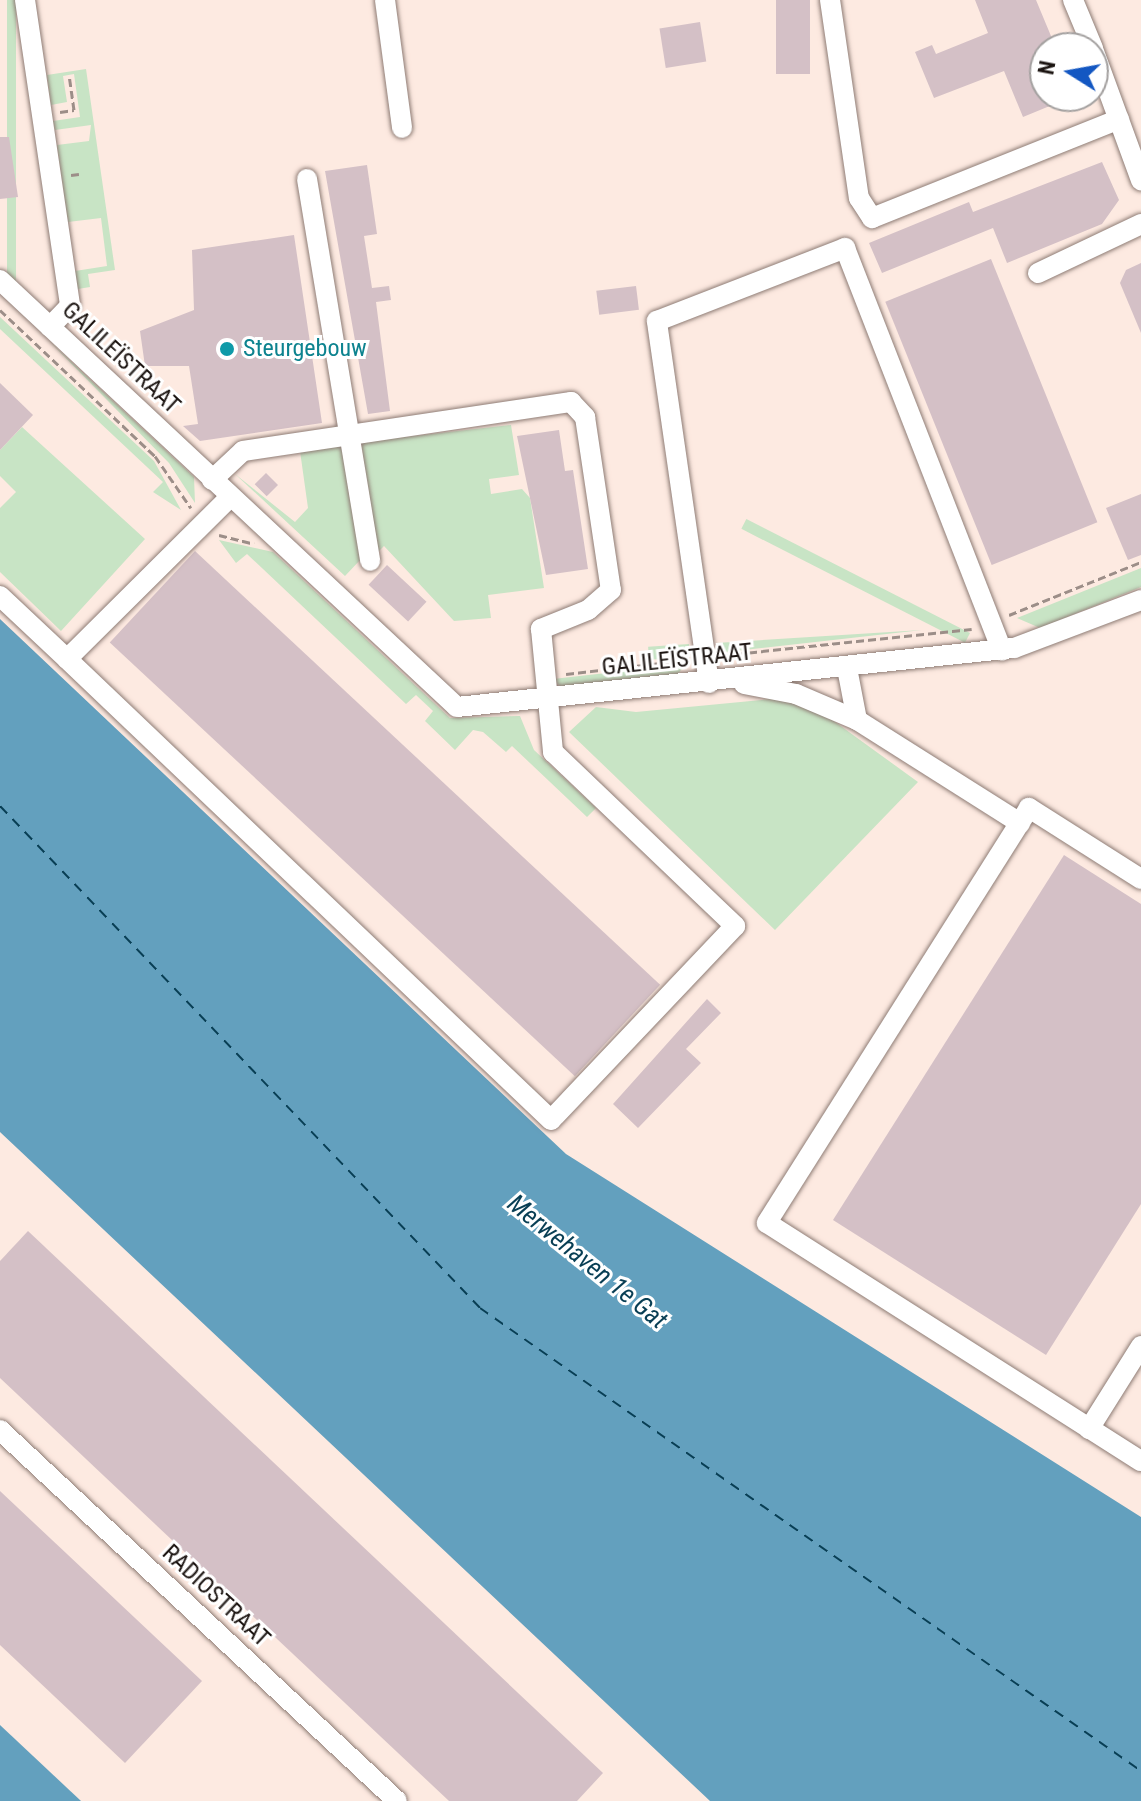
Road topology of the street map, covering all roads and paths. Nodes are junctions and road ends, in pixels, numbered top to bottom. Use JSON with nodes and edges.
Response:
{"nodes":[{"id":1,"x":25,"y":0,"type":"edge"},
{"id":2,"x":385,"y":0,"type":"edge"},
{"id":3,"x":830,"y":0,"type":"edge"},
{"id":4,"x":1073,"y":0,"type":"edge"},
{"id":5,"x":1086,"y":32,"type":"edge"},
{"id":6,"x":69,"y":76,"type":"dead end"},
{"id":7,"x":1109,"y":92,"type":"edge"},
{"id":8,"x":42,"y":114,"type":"junction"},
{"id":9,"x":1119,"y":119,"type":"junction"},
{"id":10,"x":402,"y":128,"type":"dead end"},
{"id":11,"x":1135,"y":146,"type":"edge"},
{"id":12,"x":79,"y":174,"type":"dead end"},
{"id":13,"x":71,"y":175,"type":"dead end"},
{"id":14,"x":307,"y":179,"type":"dead end"},
{"id":15,"x":1141,"y":179,"type":"edge"},
{"id":16,"x":1141,"y":224,"type":"edge"},
{"id":17,"x":1038,"y":273,"type":"dead end"},
{"id":18,"x":0,"y":280,"type":"edge"},
{"id":19,"x":0,"y":310,"type":"edge"},
{"id":20,"x":50,"y":327,"type":"junction"},
{"id":21,"x":351,"y":435,"type":"junction"},
{"id":22,"x":212,"y":480,"type":"junction"},
{"id":23,"x":230,"y":497,"type":"junction"},
{"id":24,"x":204,"y":522,"type":"junction"},
{"id":25,"x":275,"y":540,"type":"junction"},
{"id":26,"x":370,"y":561,"type":"dead end"},
{"id":27,"x":1141,"y":562,"type":"edge"},
{"id":28,"x":0,"y":596,"type":"edge"},
{"id":29,"x":1141,"y":600,"type":"edge"},
{"id":30,"x":1005,"y":617,"type":"dead end"},
{"id":31,"x":978,"y":628,"type":"dead end"},
{"id":32,"x":1002,"y":650,"type":"junction"},
{"id":33,"x":712,"y":657,"type":"dead end"},
{"id":34,"x":67,"y":659,"type":"junction"},
{"id":35,"x":697,"y":659,"type":"dead end"},
{"id":36,"x":838,"y":669,"type":"junction"},
{"id":37,"x":546,"y":676,"type":"junction"},
{"id":38,"x":718,"y":682,"type":"junction"},
{"id":39,"x":548,"y":700,"type":"junction"},
{"id":40,"x":829,"y":706,"type":"junction"},
{"id":41,"x":857,"y":720,"type":"junction"},
{"id":42,"x":1020,"y":823,"type":"junction"},
{"id":43,"x":1141,"y":879,"type":"edge"},
{"id":44,"x":1141,"y":1346,"type":"edge"},
{"id":45,"x":1089,"y":1429,"type":"junction"},
{"id":46,"x":0,"y":1430,"type":"edge"},
{"id":47,"x":1141,"y":1461,"type":"edge"},
{"id":48,"x":397,"y":1801,"type":"edge"}],
"edges":[{"from":1,"to":8,"type":"street"},
{"from":2,"to":10,"type":"street"},
{"from":3,"to":9,"type":"street"},
{"from":4,"to":5,"type":"street"},
{"from":6,"to":8,"type":"path"},
{"from":7,"to":9,"type":"street"},
{"from":8,"to":20,"type":"street"},
{"from":9,"to":11,"type":"street"},
{"from":11,"to":15,"type":"street"},
{"from":12,"to":13,"type":"path"},
{"from":14,"to":21,"type":"street"},
{"from":16,"to":17,"type":"street"},
{"from":18,"to":20,"type":"street","name":"GALILEÏSTRAAT"},
{"from":19,"to":24,"type":"path","name":"GALILEÏSTRAAT"},
{"from":20,"to":22,"type":"street","name":"GALILEÏSTRAAT"},
{"from":21,"to":22,"type":"street"},
{"from":21,"to":26,"type":"street"},
{"from":21,"to":37,"type":"street"},
{"from":22,"to":23,"type":"street","name":"GALILEÏSTRAAT"},
{"from":23,"to":24,"type":"street"},
{"from":23,"to":25,"type":"street","name":"GALILEÏSTRAAT"},
{"from":24,"to":25,"type":"path","name":"GALILEÏSTRAAT"},
{"from":24,"to":34,"type":"street"},
{"from":25,"to":39,"type":"street","name":"GALILEÏSTRAAT"},
{"from":27,"to":30,"type":"path"},
{"from":28,"to":34,"type":"street"},
{"from":29,"to":32,"type":"street","name":"GALILEÏSTRAAT"},
{"from":31,"to":33,"type":"path"},
{"from":32,"to":36,"type":"street","name":"GALILEÏSTRAAT"},
{"from":32,"to":38,"type":"street"},
{"from":34,"to":39,"type":"street"},
{"from":35,"to":37,"type":"path"},
{"from":36,"to":38,"type":"street","name":"GALILEÏSTRAAT"},
{"from":36,"to":40,"type":"street"},
{"from":36,"to":41,"type":"street"},
{"from":37,"to":39,"type":"street"},
{"from":38,"to":39,"type":"street","name":"GALILEÏSTRAAT"},
{"from":38,"to":40,"type":"street"},
{"from":40,"to":41,"type":"street"},
{"from":41,"to":42,"type":"street"},
{"from":42,"to":43,"type":"street"},
{"from":42,"to":45,"type":"street"},
{"from":44,"to":45,"type":"street"},
{"from":45,"to":47,"type":"street"},
{"from":46,"to":48,"type":"street","name":"RADIOSTRAAT"}]}
